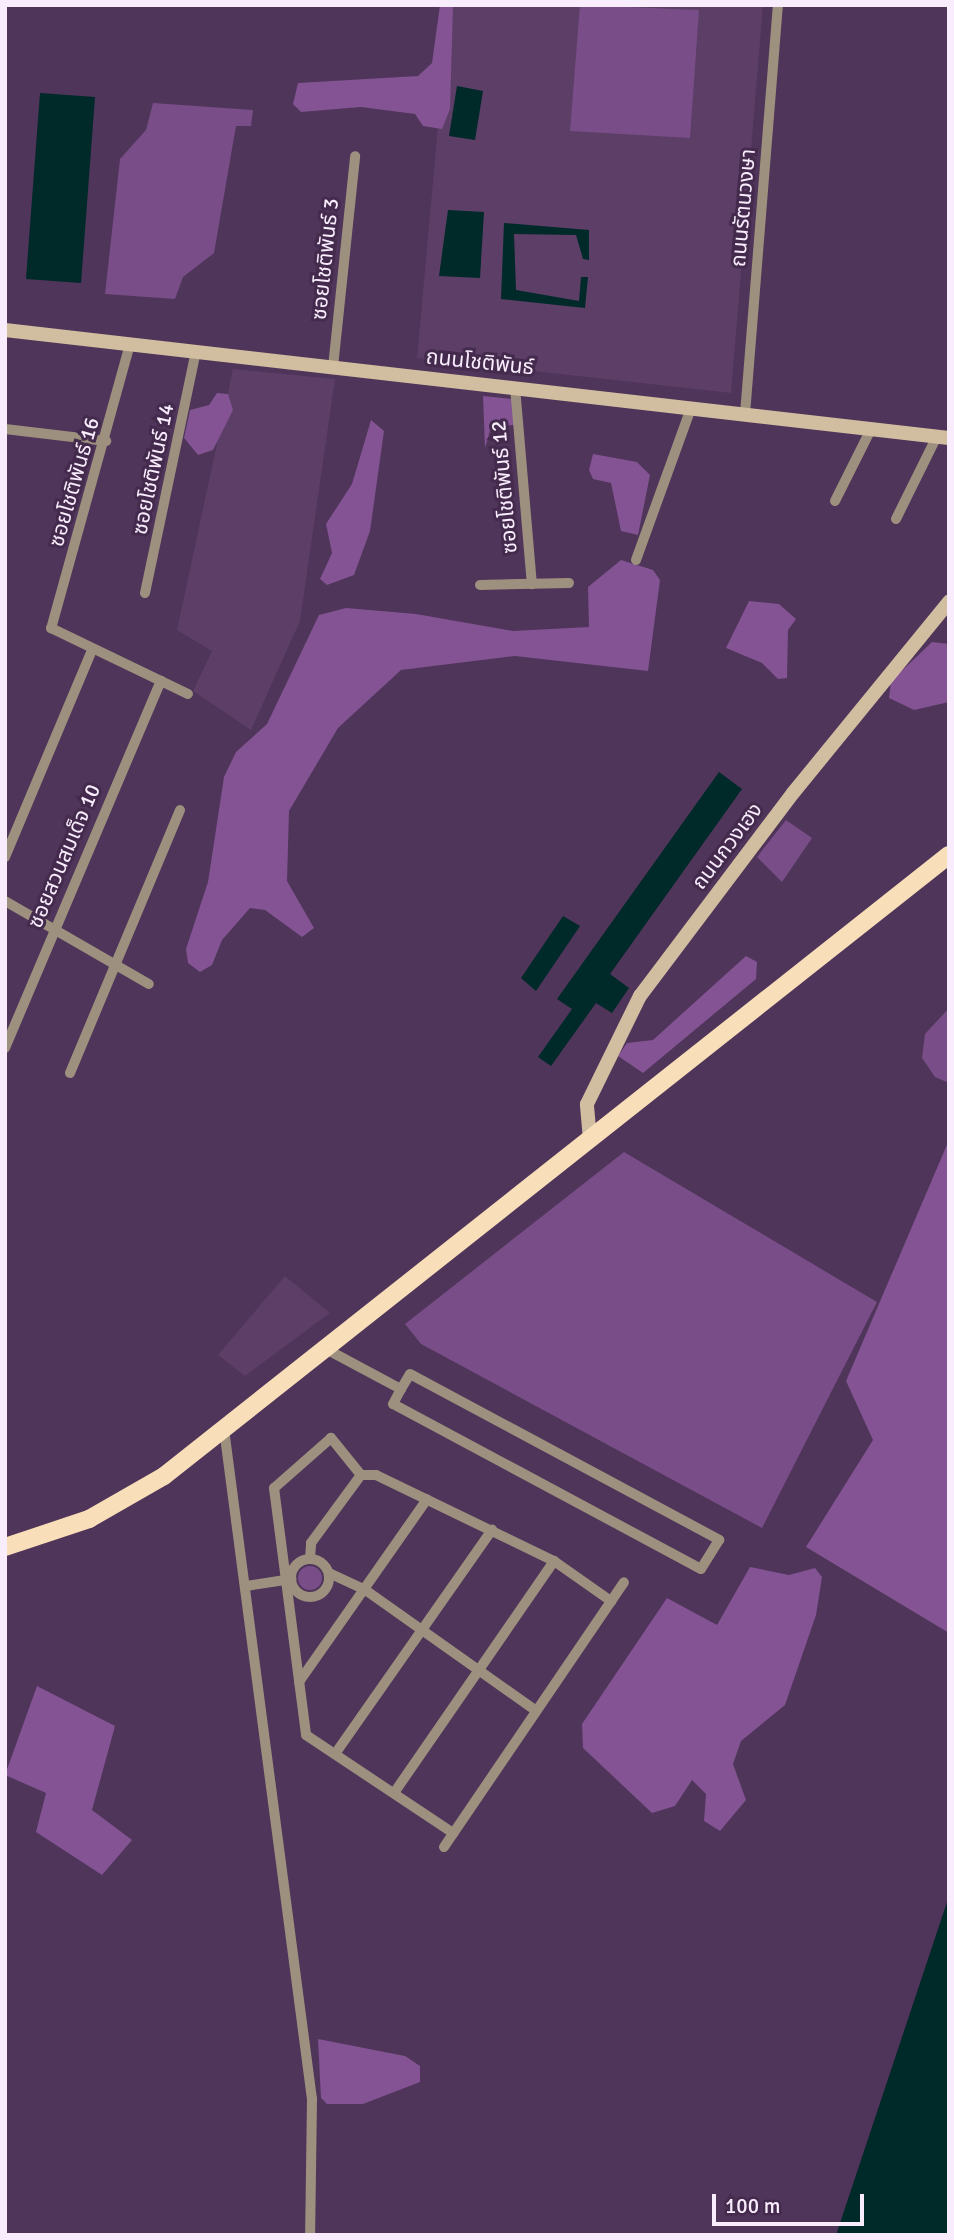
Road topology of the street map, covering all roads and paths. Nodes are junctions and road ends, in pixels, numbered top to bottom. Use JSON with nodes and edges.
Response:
{"nodes":[{"id":1,"x":778,"y":5,"type":"edge"},
{"id":2,"x":355,"y":156,"type":"dead end"},
{"id":3,"x":5,"y":330,"type":"edge"},
{"id":4,"x":130,"y":344,"type":"junction"},
{"id":5,"x":196,"y":352,"type":"junction"},
{"id":6,"x":333,"y":367,"type":"junction"},
{"id":7,"x":515,"y":387,"type":"junction"},
{"id":8,"x":691,"y":408,"type":"junction"},
{"id":9,"x":745,"y":414,"type":"junction"},
{"id":10,"x":5,"y":429,"type":"edge"},
{"id":11,"x":872,"y":429,"type":"junction"},
{"id":12,"x":943,"y":437,"type":"edge"},
{"id":13,"x":106,"y":441,"type":"junction"},
{"id":14,"x":835,"y":501,"type":"dead end"},
{"id":15,"x":896,"y":519,"type":"dead end"},
{"id":16,"x":636,"y":560,"type":"dead end"},
{"id":17,"x":569,"y":583,"type":"dead end"},
{"id":18,"x":532,"y":584,"type":"junction"},
{"id":19,"x":480,"y":585,"type":"dead end"},
{"id":20,"x":145,"y":593,"type":"dead end"},
{"id":21,"x":949,"y":602,"type":"edge"},
{"id":22,"x":91,"y":652,"type":"junction"},
{"id":23,"x":161,"y":681,"type":"junction"},
{"id":24,"x":188,"y":694,"type":"dead end"},
{"id":25,"x":180,"y":810,"type":"dead end"},
{"id":26,"x":949,"y":855,"type":"edge"},
{"id":27,"x":5,"y":857,"type":"edge"},
{"id":28,"x":5,"y":901,"type":"edge"},
{"id":29,"x":53,"y":929,"type":"junction"},
{"id":30,"x":114,"y":964,"type":"junction"},
{"id":31,"x":149,"y":984,"type":"dead end"},
{"id":32,"x":5,"y":1048,"type":"edge"},
{"id":33,"x":71,"y":1073,"type":"dead end"},
{"id":34,"x":590,"y":1140,"type":"junction"},
{"id":35,"x":326,"y":1349,"type":"junction"},
{"id":36,"x":401,"y":1389,"type":"junction"},
{"id":37,"x":224,"y":1429,"type":"junction"},
{"id":38,"x":361,"y":1475,"type":"junction"},
{"id":39,"x":427,"y":1499,"type":"junction"},
{"id":40,"x":492,"y":1530,"type":"junction"},
{"id":41,"x":5,"y":1547,"type":"edge"},
{"id":42,"x":310,"y":1559,"type":"junction"},
{"id":43,"x":554,"y":1561,"type":"junction"},
{"id":44,"x":329,"y":1573,"type":"junction"},
{"id":45,"x":291,"y":1579,"type":"junction"},
{"id":46,"x":624,"y":1582,"type":"dead end"},
{"id":47,"x":246,"y":1586,"type":"junction"},
{"id":48,"x":364,"y":1589,"type":"junction"},
{"id":49,"x":611,"y":1601,"type":"junction"},
{"id":50,"x":422,"y":1630,"type":"junction"},
{"id":51,"x":479,"y":1671,"type":"junction"},
{"id":52,"x":299,"y":1682,"type":"junction"},
{"id":53,"x":536,"y":1711,"type":"junction"},
{"id":54,"x":335,"y":1754,"type":"junction"},
{"id":55,"x":394,"y":1793,"type":"junction"},
{"id":56,"x":453,"y":1833,"type":"junction"},
{"id":57,"x":443,"y":1847,"type":"dead end"},
{"id":58,"x":310,"y":2235,"type":"edge"}],
"edges":[{"from":1,"to":9,"type":"street","name":"ถนนรัตนวงษา"},
{"from":2,"to":6,"type":"street","name":"ซอยโชติพันธ์ 3"},
{"from":3,"to":4,"type":"street","name":"ถนนโชติพันธ์"},
{"from":4,"to":5,"type":"street","name":"ถนนโชติพันธ์"},
{"from":4,"to":13,"type":"street","name":"ซอยโชติพันธ์ 16"},
{"from":5,"to":6,"type":"street","name":"ถนนโชติพันธ์"},
{"from":5,"to":20,"type":"street","name":"ซอยโชติพันธ์ 14"},
{"from":6,"to":7,"type":"street","name":"ถนนโชติพันธ์"},
{"from":7,"to":8,"type":"street","name":"ถนนโชติพันธ์"},
{"from":7,"to":18,"type":"street","name":"ซอยโชติพันธ์ 12"},
{"from":8,"to":9,"type":"street","name":"ถนนโชติพันธ์"},
{"from":8,"to":16,"type":"street"},
{"from":9,"to":11,"type":"street","name":"ถนนโชติพันธ์"},
{"from":10,"to":13,"type":"street"},
{"from":11,"to":12,"type":"street","name":"ถนนโชติพันธ์"},
{"from":11,"to":14,"type":"street"},
{"from":12,"to":15,"type":"street"},
{"from":13,"to":22,"type":"street","name":"ซอยโชติพันธ์ 16"},
{"from":17,"to":18,"type":"street","name":"ซอยโชติพันธ์ 12"},
{"from":18,"to":19,"type":"street","name":"ซอยโชติพันธ์ 12"},
{"from":21,"to":34,"type":"street","name":"ถนนกวงเฮง"},
{"from":22,"to":23,"type":"street"},
{"from":22,"to":27,"type":"street"},
{"from":23,"to":24,"type":"street"},
{"from":23,"to":29,"type":"street","name":"ซอยสวนสมเด็จ 10"},
{"from":25,"to":30,"type":"street"},
{"from":26,"to":34,"type":"main road"},
{"from":28,"to":29,"type":"street"},
{"from":29,"to":30,"type":"street"},
{"from":29,"to":32,"type":"street","name":"ซอยสวนสมเด็จ 10"},
{"from":30,"to":31,"type":"street"},
{"from":30,"to":33,"type":"street"},
{"from":34,"to":35,"type":"main road"},
{"from":35,"to":36,"type":"street"},
{"from":35,"to":37,"type":"main road"},
{"from":36,"to":36,"type":"street"},
{"from":37,"to":41,"type":"main road"},
{"from":37,"to":47,"type":"street"},
{"from":38,"to":39,"type":"street"},
{"from":38,"to":42,"type":"street"},
{"from":38,"to":45,"type":"street"},
{"from":39,"to":40,"type":"street"},
{"from":39,"to":48,"type":"street"},
{"from":40,"to":43,"type":"street"},
{"from":40,"to":50,"type":"street"},
{"from":42,"to":44,"type":"street"},
{"from":42,"to":45,"type":"street"},
{"from":43,"to":49,"type":"street"},
{"from":43,"to":51,"type":"street"},
{"from":44,"to":45,"type":"street"},
{"from":44,"to":48,"type":"street"},
{"from":45,"to":47,"type":"street"},
{"from":45,"to":52,"type":"street"},
{"from":46,"to":49,"type":"street"},
{"from":47,"to":58,"type":"street"},
{"from":48,"to":50,"type":"street"},
{"from":48,"to":52,"type":"street"},
{"from":49,"to":53,"type":"street"},
{"from":50,"to":51,"type":"street"},
{"from":50,"to":54,"type":"street"},
{"from":51,"to":53,"type":"street"},
{"from":51,"to":55,"type":"street"},
{"from":52,"to":54,"type":"street"},
{"from":53,"to":56,"type":"street"},
{"from":54,"to":55,"type":"street"},
{"from":55,"to":56,"type":"street"},
{"from":56,"to":57,"type":"street"}]}
